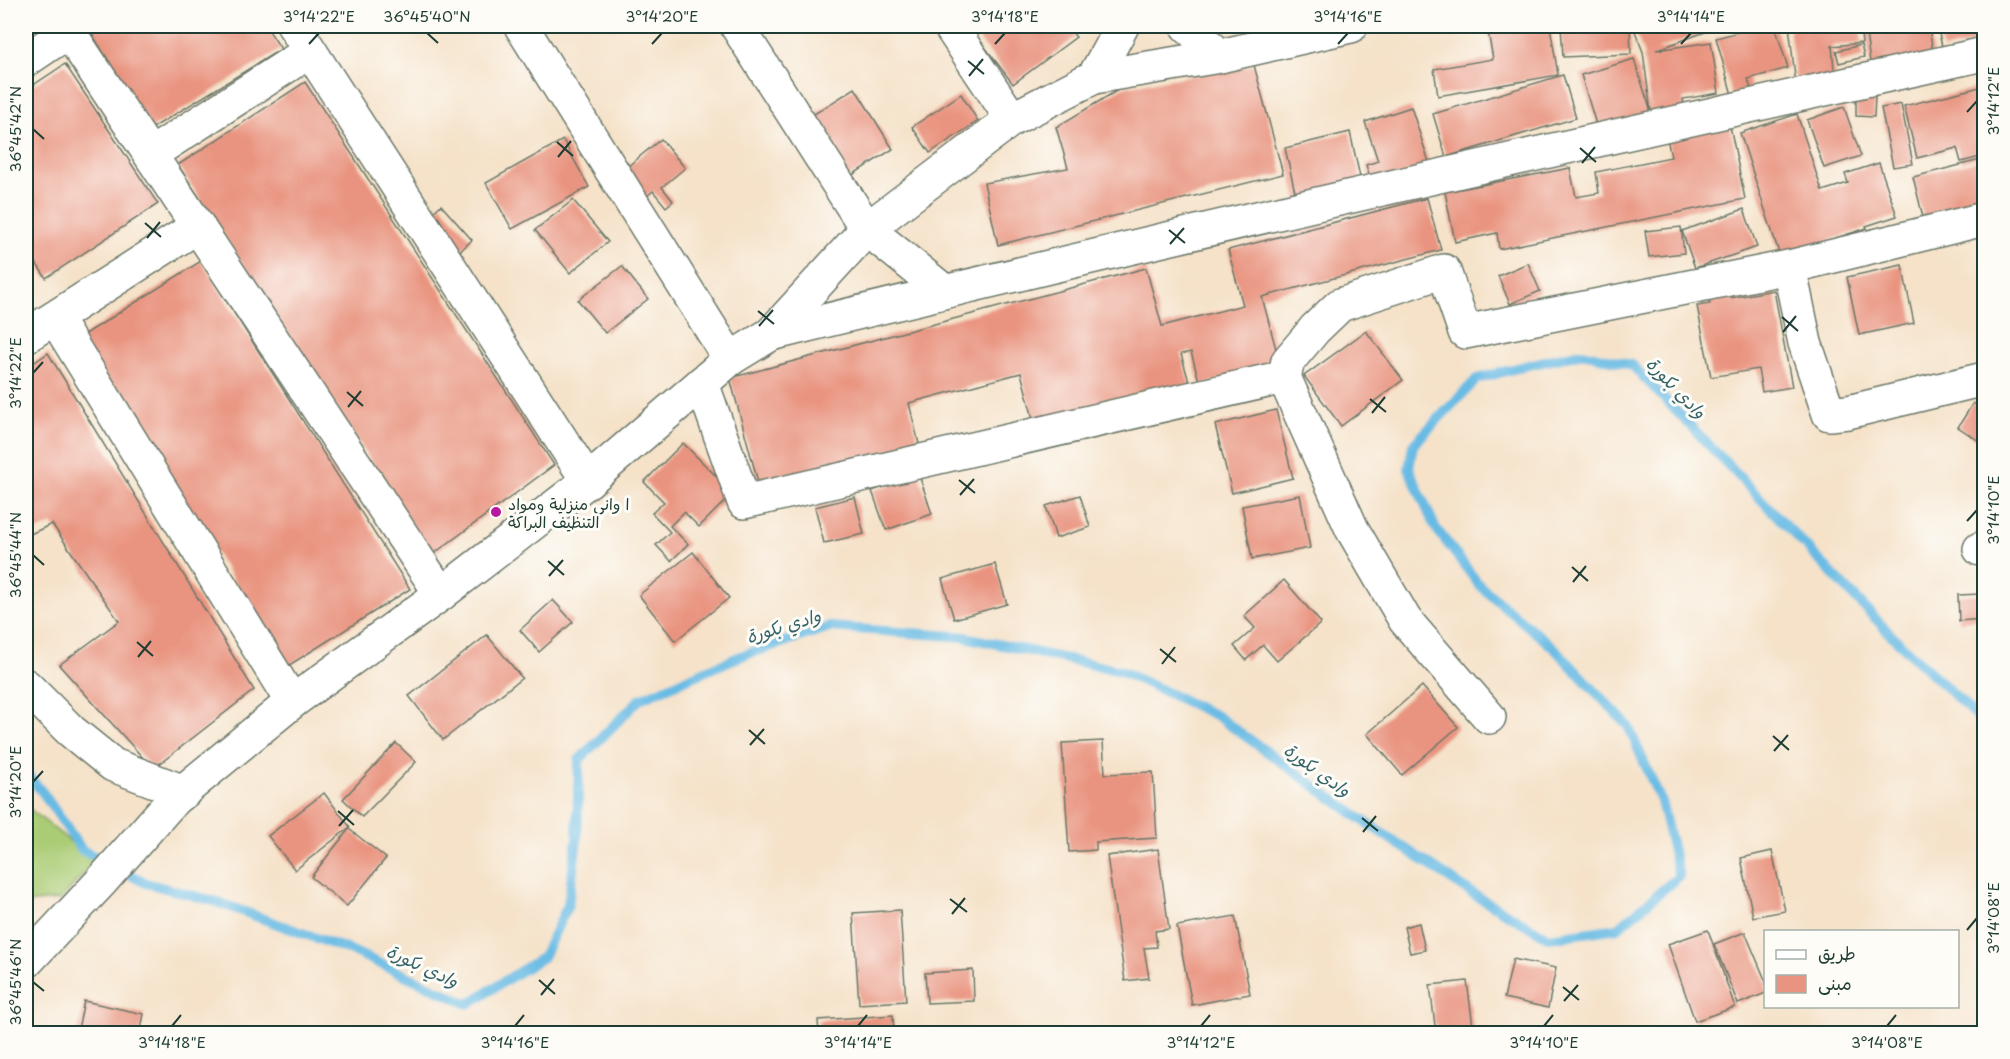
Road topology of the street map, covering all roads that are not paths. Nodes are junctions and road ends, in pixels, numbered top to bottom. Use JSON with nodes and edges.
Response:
{"nodes":[{"id":1,"x":521,"y":26,"type":"edge"},
{"id":2,"x":737,"y":26,"type":"edge"},
{"id":3,"x":950,"y":26,"type":"edge"},
{"id":4,"x":1122,"y":26,"type":"edge"},
{"id":5,"x":1187,"y":26,"type":"edge"},
{"id":6,"x":1351,"y":26,"type":"edge"},
{"id":7,"x":67,"y":28,"type":"edge"},
{"id":8,"x":302,"y":38,"type":"edge"},
{"id":9,"x":1984,"y":54,"type":"edge"},
{"id":10,"x":1220,"y":56,"type":"junction"},
{"id":11,"x":26,"y":60,"type":"edge"},
{"id":12,"x":1094,"y":77,"type":"junction"},
{"id":13,"x":1012,"y":119,"type":"junction"},
{"id":14,"x":151,"y":154,"type":"junction"},
{"id":15,"x":1984,"y":219,"type":"edge"},
{"id":16,"x":198,"y":226,"type":"junction"},
{"id":17,"x":867,"y":229,"type":"junction"},
{"id":18,"x":1789,"y":267,"type":"junction"},
{"id":19,"x":944,"y":291,"type":"junction"},
{"id":20,"x":55,"y":318,"type":"junction"},
{"id":21,"x":771,"y":334,"type":"junction"},
{"id":22,"x":26,"y":336,"type":"edge"},
{"id":23,"x":730,"y":359,"type":"junction"},
{"id":24,"x":1284,"y":377,"type":"junction"},
{"id":25,"x":1984,"y":379,"type":"edge"},
{"id":26,"x":702,"y":383,"type":"junction"},
{"id":27,"x":588,"y":481,"type":"junction"},
{"id":28,"x":441,"y":594,"type":"junction"},
{"id":29,"x":26,"y":686,"type":"edge"},
{"id":30,"x":292,"y":702,"type":"junction"},
{"id":31,"x":1490,"y":717,"type":"dead end"},
{"id":32,"x":179,"y":796,"type":"junction"},
{"id":33,"x":37,"y":931,"type":"edge"},
{"id":34,"x":26,"y":962,"type":"edge"}],
"edges":[{"from":1,"to":23,"type":"street"},
{"from":2,"to":17,"type":"street"},
{"from":3,"to":13,"type":"street"},
{"from":4,"to":12,"type":"street"},
{"from":5,"to":10,"type":"street"},
{"from":6,"to":10,"type":"street"},
{"from":7,"to":11,"type":"street"},
{"from":7,"to":14,"type":"street"},
{"from":8,"to":14,"type":"street"},
{"from":8,"to":27,"type":"street"},
{"from":9,"to":19,"type":"street"},
{"from":10,"to":12,"type":"street"},
{"from":12,"to":13,"type":"street"},
{"from":13,"to":17,"type":"street"},
{"from":14,"to":16,"type":"street"},
{"from":15,"to":18,"type":"street"},
{"from":16,"to":20,"type":"street"},
{"from":16,"to":28,"type":"street"},
{"from":17,"to":19,"type":"street"},
{"from":17,"to":21,"type":"street"},
{"from":18,"to":24,"type":"street"},
{"from":18,"to":25,"type":"street"},
{"from":19,"to":21,"type":"street"},
{"from":20,"to":22,"type":"street"},
{"from":20,"to":30,"type":"street"},
{"from":21,"to":23,"type":"street"},
{"from":23,"to":26,"type":"street"},
{"from":24,"to":26,"type":"street"},
{"from":24,"to":31,"type":"street"},
{"from":26,"to":27,"type":"street"},
{"from":27,"to":28,"type":"street"},
{"from":28,"to":30,"type":"street"},
{"from":29,"to":32,"type":"street"},
{"from":30,"to":32,"type":"street"},
{"from":32,"to":33,"type":"street"},
{"from":33,"to":34,"type":"street"}]}
